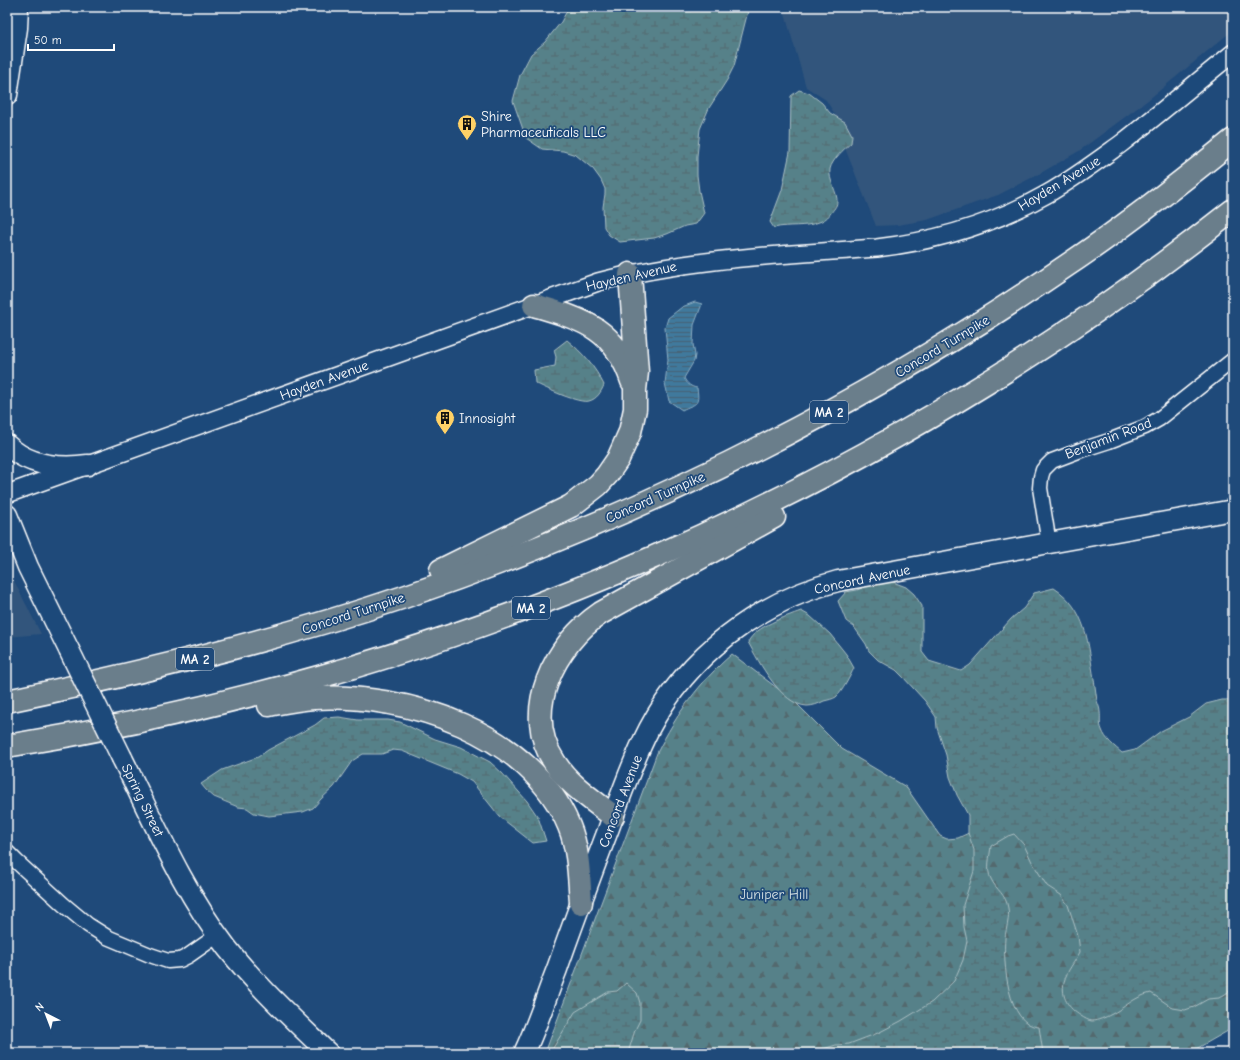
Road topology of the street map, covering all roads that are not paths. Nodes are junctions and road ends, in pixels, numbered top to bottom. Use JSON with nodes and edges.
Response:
{"nodes":[{"id":1,"x":18,"y":7,"type":"edge"},
{"id":2,"x":1233,"y":53,"type":"edge"},
{"id":3,"x":7,"y":95,"type":"edge"},
{"id":4,"x":1233,"y":140,"type":"edge"},
{"id":5,"x":1233,"y":210,"type":"edge"},
{"id":6,"x":630,"y":274,"type":"junction"},
{"id":7,"x":534,"y":305,"type":"junction"},
{"id":8,"x":1233,"y":360,"type":"edge"},
{"id":9,"x":635,"y":390,"type":"junction"},
{"id":10,"x":7,"y":445,"type":"edge"},
{"id":11,"x":848,"y":463,"type":"junction"},
{"id":12,"x":88,"y":465,"type":"junction"},
{"id":13,"x":7,"y":494,"type":"edge"},
{"id":14,"x":1233,"y":510,"type":"edge"},
{"id":15,"x":7,"y":515,"type":"edge"},
{"id":16,"x":1049,"y":544,"type":"junction"},
{"id":17,"x":381,"y":604,"type":"junction"},
{"id":18,"x":7,"y":702,"type":"edge"},
{"id":19,"x":198,"y":709,"type":"junction"},
{"id":20,"x":7,"y":746,"type":"edge"},
{"id":21,"x":613,"y":816,"type":"junction"},
{"id":22,"x":7,"y":852,"type":"edge"},
{"id":23,"x":581,"y":903,"type":"junction"},
{"id":24,"x":218,"y":935,"type":"junction"},
{"id":25,"x":328,"y":1053,"type":"edge"},
{"id":26,"x":524,"y":1053,"type":"edge"}],
"edges":[{"from":1,"to":3,"type":"main road"},
{"from":2,"to":6,"type":"street","name":"Hayden Avenue"},
{"from":4,"to":17,"type":"highway","name":"Concord Turnpike","number":"MA 2"},
{"from":5,"to":11,"type":"highway","number":"MA 2"},
{"from":6,"to":7,"type":"street","name":"Hayden Avenue"},
{"from":6,"to":9,"type":"highway"},
{"from":7,"to":9,"type":"highway"},
{"from":7,"to":12,"type":"street","name":"Hayden Avenue"},
{"from":8,"to":16,"type":"street","name":"Benjamin Road"},
{"from":9,"to":17,"type":"highway"},
{"from":10,"to":12,"type":"main road"},
{"from":11,"to":19,"type":"highway","number":"MA 2"},
{"from":11,"to":21,"type":"highway"},
{"from":12,"to":13,"type":"street","name":"Hayden Avenue"},
{"from":14,"to":16,"type":"main road","name":"Concord Avenue"},
{"from":15,"to":24,"type":"main road","name":"Spring Street","bridge":true},
{"from":16,"to":21,"type":"main road","name":"Concord Avenue"},
{"from":17,"to":18,"type":"highway","name":"Concord Turnpike","number":"MA 2"},
{"from":19,"to":20,"type":"highway","number":"MA 2"},
{"from":19,"to":23,"type":"highway"},
{"from":21,"to":23,"type":"main road","name":"Concord Avenue"},
{"from":22,"to":24,"type":"street"},
{"from":23,"to":26,"type":"main road","name":"Concord Avenue"},
{"from":24,"to":25,"type":"main road","name":"Spring Street"}]}
